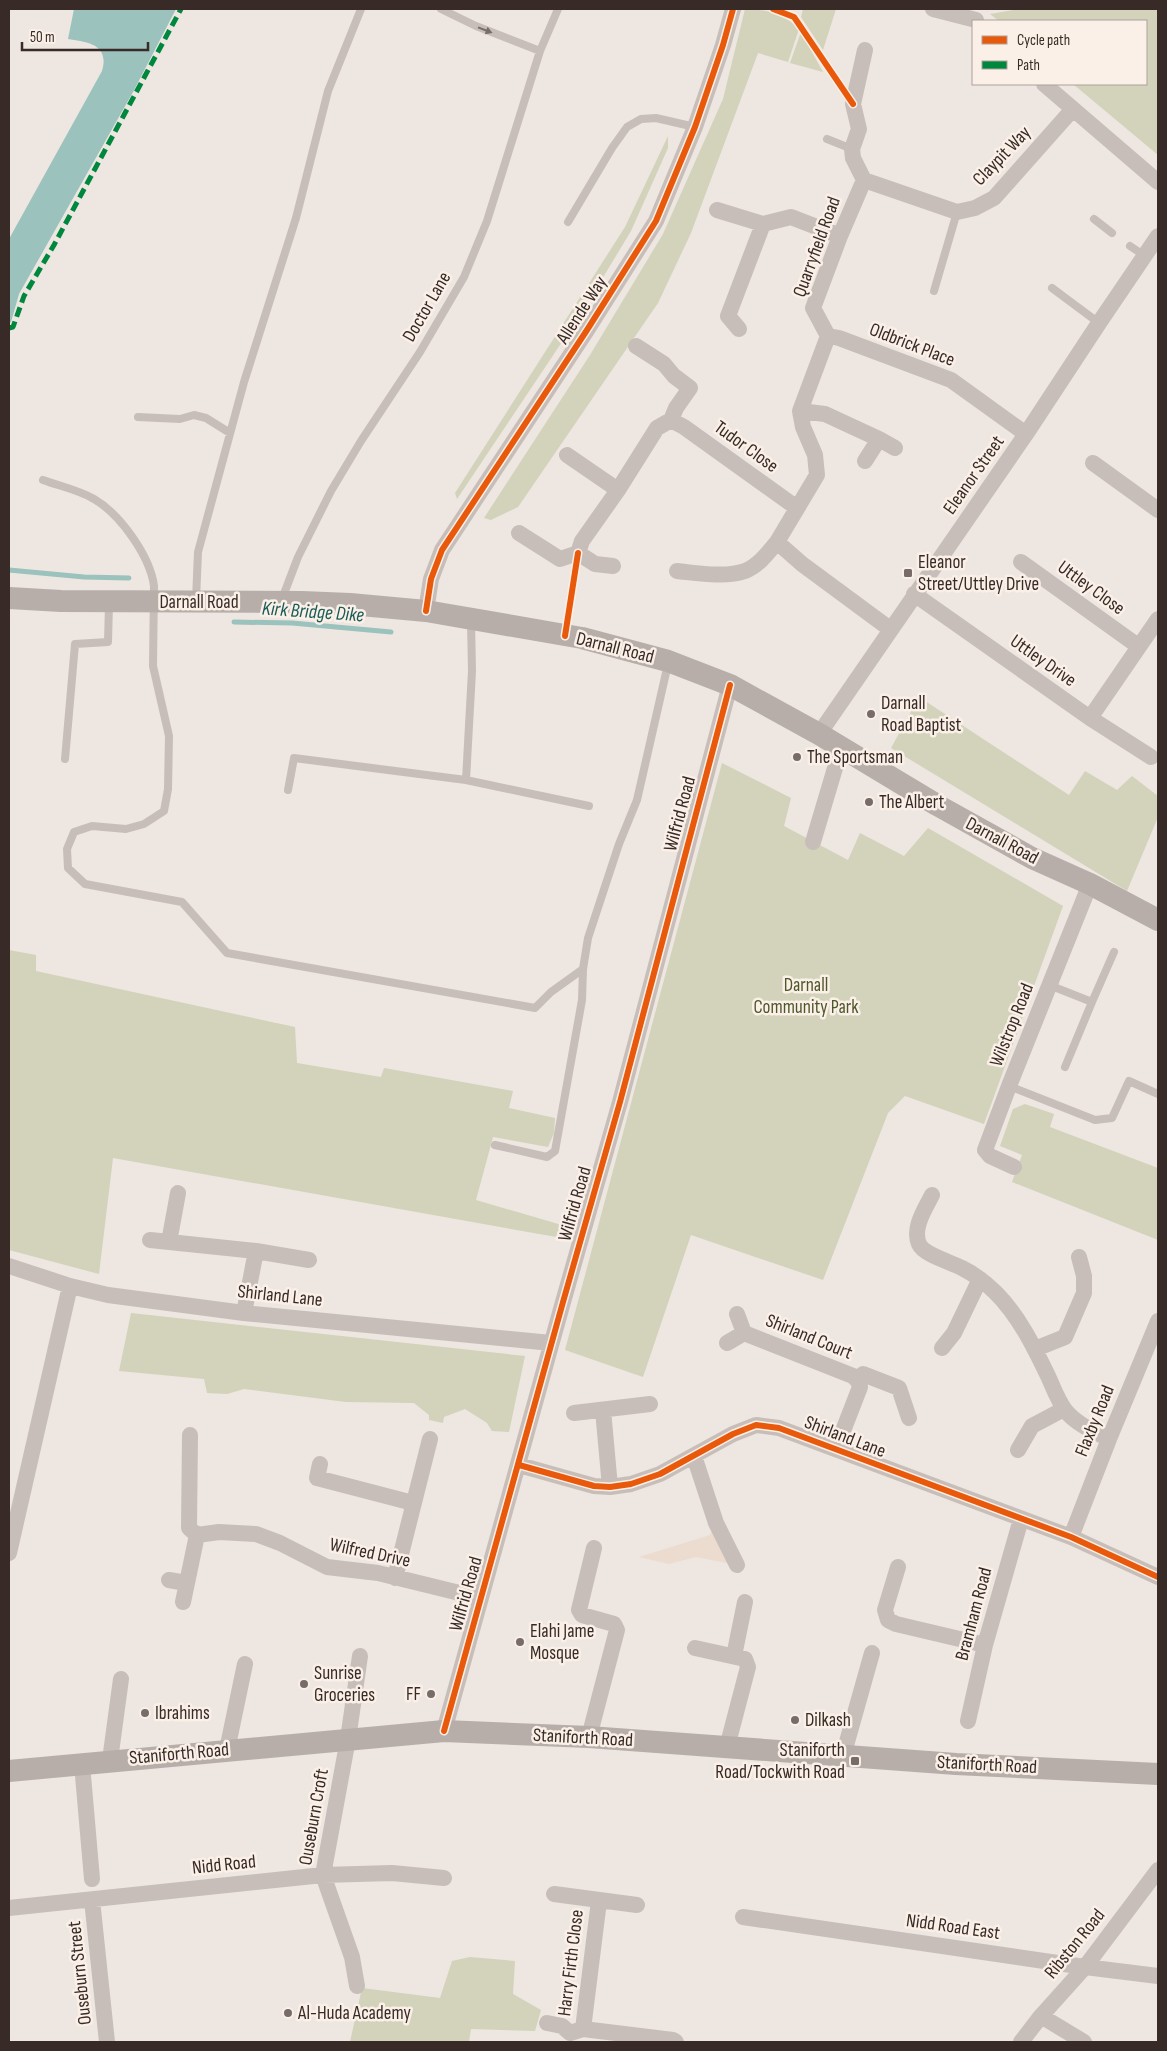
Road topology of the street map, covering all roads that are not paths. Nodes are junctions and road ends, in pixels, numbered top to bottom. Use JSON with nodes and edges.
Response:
{"nodes":[{"id":1,"x":361,"y":9,"type":"edge"},
{"id":2,"x":441,"y":9,"type":"edge"},
{"id":3,"x":558,"y":9,"type":"edge"},
{"id":4,"x":732,"y":9,"type":"edge"},
{"id":5,"x":933,"y":9,"type":"edge"},
{"id":6,"x":976,"y":17,"type":"edge"},
{"id":7,"x":865,"y":50,"type":"dead end"},
{"id":8,"x":540,"y":51,"type":"junction"},
{"id":9,"x":1045,"y":85,"type":"edge"},
{"id":10,"x":1073,"y":109,"type":"junction"},
{"id":11,"x":695,"y":127,"type":"junction"},
{"id":12,"x":827,"y":139,"type":"dead end"},
{"id":13,"x":852,"y":149,"type":"junction"},
{"id":14,"x":864,"y":180,"type":"junction"},
{"id":15,"x":1158,"y":182,"type":"edge"},
{"id":16,"x":717,"y":210,"type":"dead end"},
{"id":17,"x":957,"y":212,"type":"junction"},
{"id":18,"x":1094,"y":219,"type":"dead end"},
{"id":19,"x":568,"y":222,"type":"dead end"},
{"id":20,"x":763,"y":224,"type":"junction"},
{"id":21,"x":1112,"y":233,"type":"dead end"},
{"id":22,"x":840,"y":236,"type":"junction"},
{"id":23,"x":1158,"y":236,"type":"edge"},
{"id":24,"x":1130,"y":246,"type":"dead end"},
{"id":25,"x":1145,"y":256,"type":"junction"},
{"id":26,"x":1052,"y":288,"type":"dead end"},
{"id":27,"x":934,"y":291,"type":"dead end"},
{"id":28,"x":1099,"y":323,"type":"junction"},
{"id":29,"x":739,"y":329,"type":"dead end"},
{"id":30,"x":828,"y":336,"type":"junction"},
{"id":31,"x":636,"y":346,"type":"dead end"},
{"id":32,"x":800,"y":411,"type":"junction"},
{"id":33,"x":138,"y":418,"type":"dead end"},
{"id":34,"x":671,"y":420,"type":"junction"},
{"id":35,"x":230,"y":433,"type":"junction"},
{"id":36,"x":1026,"y":434,"type":"junction"},
{"id":37,"x":879,"y":439,"type":"junction"},
{"id":38,"x":895,"y":448,"type":"dead end"},
{"id":39,"x":567,"y":455,"type":"dead end"},
{"id":40,"x":865,"y":461,"type":"dead end"},
{"id":41,"x":1093,"y":464,"type":"dead end"},
{"id":42,"x":43,"y":480,"type":"dead end"},
{"id":43,"x":618,"y":490,"type":"junction"},
{"id":44,"x":797,"y":508,"type":"junction"},
{"id":45,"x":1158,"y":510,"type":"edge"},
{"id":46,"x":520,"y":533,"type":"dead end"},
{"id":47,"x":777,"y":542,"type":"junction"},
{"id":48,"x":578,"y":553,"type":"junction"},
{"id":49,"x":1021,"y":562,"type":"dead end"},
{"id":50,"x":613,"y":566,"type":"dead end"},
{"id":51,"x":678,"y":571,"type":"dead end"},
{"id":52,"x":914,"y":594,"type":"junction"},
{"id":53,"x":9,"y":598,"type":"edge"},
{"id":54,"x":281,"y":601,"type":"junction"},
{"id":55,"x":109,"y":602,"type":"junction"},
{"id":56,"x":154,"y":602,"type":"junction"},
{"id":57,"x":196,"y":602,"type":"junction"},
{"id":58,"x":426,"y":611,"type":"junction"},
{"id":59,"x":1158,"y":619,"type":"edge"},
{"id":60,"x":472,"y":620,"type":"junction"},
{"id":61,"x":890,"y":629,"type":"junction"},
{"id":62,"x":1138,"y":646,"type":"junction"},
{"id":63,"x":668,"y":661,"type":"junction"},
{"id":64,"x":730,"y":685,"type":"junction"},
{"id":65,"x":1090,"y":718,"type":"junction"},
{"id":66,"x":819,"y":734,"type":"junction"},
{"id":67,"x":841,"y":748,"type":"junction"},
{"id":68,"x":1151,"y":757,"type":"dead end"},
{"id":69,"x":65,"y":759,"type":"dead end"},
{"id":70,"x":466,"y":780,"type":"junction"},
{"id":71,"x":288,"y":790,"type":"dead end"},
{"id":72,"x":589,"y":806,"type":"dead end"},
{"id":73,"x":813,"y":842,"type":"dead end"},
{"id":74,"x":1090,"y":884,"type":"junction"},
{"id":75,"x":1158,"y":920,"type":"edge"},
{"id":76,"x":1114,"y":952,"type":"dead end"},
{"id":77,"x":583,"y":969,"type":"junction"},
{"id":78,"x":1049,"y":985,"type":"junction"},
{"id":79,"x":1092,"y":1002,"type":"junction"},
{"id":80,"x":1065,"y":1067,"type":"dead end"},
{"id":81,"x":1009,"y":1086,"type":"junction"},
{"id":82,"x":1158,"y":1094,"type":"edge"},
{"id":83,"x":495,"y":1145,"type":"dead end"},
{"id":84,"x":1014,"y":1167,"type":"dead end"},
{"id":85,"x":178,"y":1193,"type":"dead end"},
{"id":86,"x":932,"y":1195,"type":"dead end"},
{"id":87,"x":150,"y":1240,"type":"dead end"},
{"id":88,"x":169,"y":1242,"type":"junction"},
{"id":89,"x":256,"y":1251,"type":"junction"},
{"id":90,"x":1079,"y":1257,"type":"dead end"},
{"id":91,"x":309,"y":1260,"type":"dead end"},
{"id":92,"x":9,"y":1266,"type":"edge"},
{"id":93,"x":980,"y":1279,"type":"junction"},
{"id":94,"x":70,"y":1286,"type":"junction"},
{"id":95,"x":244,"y":1313,"type":"junction"},
{"id":96,"x":737,"y":1314,"type":"dead end"},
{"id":97,"x":1158,"y":1321,"type":"edge"},
{"id":98,"x":744,"y":1333,"type":"junction"},
{"id":99,"x":551,"y":1343,"type":"junction"},
{"id":100,"x":727,"y":1343,"type":"dead end"},
{"id":101,"x":942,"y":1348,"type":"dead end"},
{"id":102,"x":1035,"y":1350,"type":"junction"},
{"id":103,"x":863,"y":1372,"type":"junction"},
{"id":104,"x":650,"y":1404,"type":"dead end"},
{"id":105,"x":1064,"y":1409,"type":"junction"},
{"id":106,"x":603,"y":1410,"type":"junction"},
{"id":107,"x":574,"y":1412,"type":"dead end"},
{"id":108,"x":909,"y":1418,"type":"dead end"},
{"id":109,"x":190,"y":1435,"type":"dead end"},
{"id":110,"x":430,"y":1439,"type":"dead end"},
{"id":111,"x":1109,"y":1439,"type":"junction"},
{"id":112,"x":836,"y":1449,"type":"junction"},
{"id":113,"x":1018,"y":1450,"type":"dead end"},
{"id":114,"x":694,"y":1456,"type":"junction"},
{"id":115,"x":320,"y":1464,"type":"dead end"},
{"id":116,"x":519,"y":1465,"type":"junction"},
{"id":117,"x":610,"y":1487,"type":"junction"},
{"id":118,"x":413,"y":1503,"type":"junction"},
{"id":119,"x":1020,"y":1519,"type":"junction"},
{"id":120,"x":197,"y":1535,"type":"junction"},
{"id":121,"x":1071,"y":1537,"type":"junction"},
{"id":122,"x":594,"y":1548,"type":"dead end"},
{"id":123,"x":9,"y":1553,"type":"edge"},
{"id":124,"x":737,"y":1565,"type":"dead end"},
{"id":125,"x":898,"y":1567,"type":"dead end"},
{"id":126,"x":1158,"y":1577,"type":"edge"},
{"id":127,"x":396,"y":1578,"type":"junction"},
{"id":128,"x":170,"y":1580,"type":"dead end"},
{"id":129,"x":186,"y":1583,"type":"junction"},
{"id":130,"x":480,"y":1598,"type":"junction"},
{"id":131,"x":183,"y":1602,"type":"dead end"},
{"id":132,"x":745,"y":1602,"type":"dead end"},
{"id":133,"x":985,"y":1644,"type":"junction"},
{"id":134,"x":695,"y":1648,"type":"dead end"},
{"id":135,"x":872,"y":1653,"type":"dead end"},
{"id":136,"x":360,"y":1656,"type":"dead end"},
{"id":137,"x":734,"y":1656,"type":"junction"},
{"id":138,"x":245,"y":1664,"type":"dead end"},
{"id":139,"x":121,"y":1679,"type":"dead end"},
{"id":140,"x":968,"y":1721,"type":"dead end"},
{"id":141,"x":444,"y":1731,"type":"junction"},
{"id":142,"x":589,"y":1737,"type":"junction"},
{"id":143,"x":348,"y":1739,"type":"junction"},
{"id":144,"x":727,"y":1747,"type":"junction"},
{"id":145,"x":227,"y":1750,"type":"junction"},
{"id":146,"x":843,"y":1756,"type":"junction"},
{"id":147,"x":110,"y":1760,"type":"junction"},
{"id":148,"x":82,"y":1764,"type":"junction"},
{"id":149,"x":9,"y":1771,"type":"edge"},
{"id":150,"x":1158,"y":1774,"type":"edge"},
{"id":151,"x":1158,"y":1870,"type":"edge"},
{"id":152,"x":323,"y":1875,"type":"junction"},
{"id":153,"x":92,"y":1878,"type":"dead end"},
{"id":154,"x":444,"y":1878,"type":"dead end"},
{"id":155,"x":554,"y":1894,"type":"dead end"},
{"id":156,"x":92,"y":1900,"type":"junction"},
{"id":157,"x":599,"y":1901,"type":"junction"},
{"id":158,"x":637,"y":1905,"type":"dead end"},
{"id":159,"x":9,"y":1908,"type":"edge"},
{"id":160,"x":742,"y":1917,"type":"dead end"},
{"id":161,"x":1085,"y":1967,"type":"junction"},
{"id":162,"x":1158,"y":1976,"type":"edge"},
{"id":163,"x":357,"y":1986,"type":"dead end"},
{"id":164,"x":1041,"y":2016,"type":"junction"},
{"id":165,"x":547,"y":2023,"type":"dead end"},
{"id":166,"x":573,"y":2035,"type":"edge"},
{"id":167,"x":107,"y":2042,"type":"edge"},
{"id":168,"x":676,"y":2042,"type":"edge"},
{"id":169,"x":1021,"y":2042,"type":"edge"},
{"id":170,"x":1084,"y":2042,"type":"edge"}],
"edges":[{"from":1,"to":35,"type":"lane"},
{"from":2,"to":8,"type":"lane","one_way":true},
{"from":3,"to":8,"type":"lane","name":"Doctor Lane"},
{"from":4,"to":11,"type":"street","name":"Allende Way"},
{"from":5,"to":6,"type":"street"},
{"from":7,"to":13,"type":"street"},
{"from":8,"to":54,"type":"lane","name":"Doctor Lane"},
{"from":9,"to":10,"type":"street"},
{"from":10,"to":15,"type":"street"},
{"from":10,"to":17,"type":"street","name":"Claypit Way"},
{"from":11,"to":19,"type":"lane"},
{"from":11,"to":58,"type":"street","name":"Allende Way"},
{"from":12,"to":13,"type":"lane"},
{"from":13,"to":14,"type":"street"},
{"from":14,"to":17,"type":"street"},
{"from":14,"to":22,"type":"street","name":"Quarryfield Road"},
{"from":16,"to":20,"type":"street"},
{"from":17,"to":27,"type":"lane"},
{"from":18,"to":21,"type":"lane"},
{"from":20,"to":22,"type":"street"},
{"from":20,"to":29,"type":"street"},
{"from":22,"to":30,"type":"street","name":"Quarryfield Road"},
{"from":23,"to":25,"type":"street","name":"Eleanor Street"},
{"from":24,"to":25,"type":"lane"},
{"from":25,"to":28,"type":"street","name":"Eleanor Street"},
{"from":26,"to":28,"type":"lane"},
{"from":28,"to":36,"type":"street","name":"Eleanor Street"},
{"from":30,"to":32,"type":"street"},
{"from":30,"to":36,"type":"street","name":"Oldbrick Place"},
{"from":31,"to":34,"type":"street"},
{"from":32,"to":37,"type":"street"},
{"from":32,"to":44,"type":"street"},
{"from":33,"to":35,"type":"lane"},
{"from":34,"to":43,"type":"street"},
{"from":34,"to":44,"type":"street","name":"Tudor Close"},
{"from":35,"to":57,"type":"lane"},
{"from":36,"to":52,"type":"street","name":"Eleanor Street"},
{"from":37,"to":38,"type":"street"},
{"from":37,"to":40,"type":"street"},
{"from":39,"to":43,"type":"street"},
{"from":41,"to":45,"type":"street"},
{"from":42,"to":56,"type":"lane"},
{"from":43,"to":48,"type":"street"},
{"from":44,"to":47,"type":"street"},
{"from":46,"to":48,"type":"street"},
{"from":47,"to":51,"type":"street"},
{"from":47,"to":61,"type":"street"},
{"from":48,"to":50,"type":"street"},
{"from":49,"to":62,"type":"street","name":"Uttley Close"},
{"from":52,"to":61,"type":"street","name":"Eleanor Street"},
{"from":52,"to":65,"type":"street","name":"Uttley Drive"},
{"from":53,"to":55,"type":"main road","name":"Darnall Road"},
{"from":54,"to":57,"type":"main road","name":"Darnall Road"},
{"from":54,"to":58,"type":"main road","name":"Darnall Road"},
{"from":55,"to":56,"type":"main road","name":"Darnall Road"},
{"from":55,"to":69,"type":"lane"},
{"from":56,"to":57,"type":"main road","name":"Darnall Road"},
{"from":56,"to":77,"type":"lane"},
{"from":58,"to":60,"type":"main road","name":"Darnall Road"},
{"from":59,"to":62,"type":"street"},
{"from":60,"to":63,"type":"main road","name":"Darnall Road"},
{"from":60,"to":70,"type":"lane"},
{"from":61,"to":66,"type":"street","name":"Eleanor Street"},
{"from":62,"to":65,"type":"street"},
{"from":63,"to":64,"type":"main road","name":"Darnall Road"},
{"from":63,"to":77,"type":"lane"},
{"from":64,"to":66,"type":"main road","name":"Darnall Road"},
{"from":64,"to":99,"type":"street","name":"Wilfrid Road"},
{"from":65,"to":68,"type":"street","name":"Uttley Drive"},
{"from":66,"to":67,"type":"main road","name":"Darnall Road"},
{"from":67,"to":73,"type":"street"},
{"from":67,"to":74,"type":"main road","name":"Darnall Road"},
{"from":70,"to":71,"type":"lane"},
{"from":70,"to":72,"type":"lane"},
{"from":74,"to":75,"type":"main road","name":"Darnall Road"},
{"from":74,"to":78,"type":"street","name":"Wilstrop Road"},
{"from":76,"to":79,"type":"lane"},
{"from":77,"to":83,"type":"lane"},
{"from":78,"to":79,"type":"lane"},
{"from":78,"to":81,"type":"street","name":"Wilstrop Road"},
{"from":79,"to":80,"type":"lane"},
{"from":81,"to":82,"type":"lane"},
{"from":81,"to":84,"type":"street","name":"Wilstrop Road"},
{"from":85,"to":88,"type":"street"},
{"from":86,"to":93,"type":"street"},
{"from":87,"to":88,"type":"street"},
{"from":88,"to":89,"type":"street"},
{"from":89,"to":91,"type":"street"},
{"from":89,"to":95,"type":"street"},
{"from":90,"to":102,"type":"street"},
{"from":92,"to":94,"type":"street","name":"Shirland Lane"},
{"from":93,"to":101,"type":"street"},
{"from":93,"to":102,"type":"street"},
{"from":94,"to":95,"type":"street","name":"Shirland Lane"},
{"from":94,"to":123,"type":"street"},
{"from":95,"to":99,"type":"street","name":"Shirland Lane"},
{"from":96,"to":98,"type":"street","name":"Shirland Court"},
{"from":97,"to":111,"type":"street","name":"Flaxby Road"},
{"from":98,"to":100,"type":"street","name":"Shirland Court"},
{"from":98,"to":103,"type":"street","name":"Shirland Court"},
{"from":99,"to":116,"type":"street","name":"Wilfrid Road"},
{"from":102,"to":105,"type":"street"},
{"from":103,"to":108,"type":"street","name":"Shirland Court"},
{"from":103,"to":112,"type":"street","name":"Shirland Court"},
{"from":104,"to":106,"type":"street"},
{"from":105,"to":111,"type":"street"},
{"from":105,"to":113,"type":"street"},
{"from":106,"to":107,"type":"street"},
{"from":106,"to":117,"type":"street"},
{"from":109,"to":120,"type":"street"},
{"from":110,"to":118,"type":"street"},
{"from":111,"to":121,"type":"street","name":"Flaxby Road"},
{"from":112,"to":114,"type":"street","name":"Shirland Lane"},
{"from":112,"to":119,"type":"street","name":"Shirland Lane"},
{"from":114,"to":117,"type":"street","name":"Shirland Lane"},
{"from":114,"to":124,"type":"street"},
{"from":115,"to":118,"type":"street"},
{"from":116,"to":117,"type":"street","name":"Shirland Lane"},
{"from":116,"to":130,"type":"street","name":"Wilfrid Road"},
{"from":118,"to":127,"type":"street"},
{"from":119,"to":121,"type":"street","name":"Shirland Lane"},
{"from":119,"to":133,"type":"street","name":"Bramham Road"},
{"from":120,"to":127,"type":"street","name":"Wilfred Drive"},
{"from":120,"to":129,"type":"street"},
{"from":121,"to":126,"type":"street","name":"Shirland Lane"},
{"from":122,"to":142,"type":"street"},
{"from":125,"to":133,"type":"street"},
{"from":127,"to":130,"type":"street","name":"Wilfred Drive"},
{"from":128,"to":129,"type":"street"},
{"from":129,"to":131,"type":"street"},
{"from":130,"to":141,"type":"street","name":"Wilfrid Road"},
{"from":132,"to":137,"type":"street"},
{"from":133,"to":140,"type":"street","name":"Bramham Road"},
{"from":134,"to":137,"type":"street"},
{"from":135,"to":146,"type":"street"},
{"from":136,"to":143,"type":"street","name":"Ouseburn Croft"},
{"from":137,"to":144,"type":"street"},
{"from":138,"to":145,"type":"street"},
{"from":139,"to":147,"type":"street"},
{"from":141,"to":142,"type":"main road","name":"Staniforth Road"},
{"from":141,"to":143,"type":"main road","name":"Staniforth Road"},
{"from":142,"to":144,"type":"main road","name":"Staniforth Road"},
{"from":143,"to":145,"type":"main road","name":"Staniforth Road"},
{"from":143,"to":152,"type":"street","name":"Ouseburn Croft"},
{"from":144,"to":146,"type":"main road","name":"Staniforth Road"},
{"from":145,"to":147,"type":"main road","name":"Staniforth Road"},
{"from":146,"to":150,"type":"main road","name":"Staniforth Road"},
{"from":147,"to":148,"type":"main road","name":"Staniforth Road"},
{"from":148,"to":149,"type":"main road","name":"Staniforth Road"},
{"from":148,"to":153,"type":"street"},
{"from":151,"to":161,"type":"street","name":"Ribston Road"},
{"from":152,"to":154,"type":"street","name":"Nidd Road"},
{"from":152,"to":156,"type":"street","name":"Nidd Road"},
{"from":152,"to":163,"type":"street","name":"Ouseburn Croft"},
{"from":155,"to":157,"type":"street","name":"Harry Firth Close"},
{"from":156,"to":159,"type":"street","name":"Nidd Road"},
{"from":156,"to":167,"type":"street","name":"Ouseburn Street"},
{"from":157,"to":158,"type":"street","name":"Harry Firth Close"},
{"from":157,"to":166,"type":"street","name":"Harry Firth Close"},
{"from":160,"to":161,"type":"street","name":"Nidd Road East"},
{"from":161,"to":162,"type":"street","name":"Nidd Road East"},
{"from":161,"to":164,"type":"street","name":"Ribston Road"},
{"from":164,"to":169,"type":"street","name":"Ribston Road"},
{"from":164,"to":170,"type":"street"},
{"from":165,"to":166,"type":"street","name":"Harry Firth Close"},
{"from":166,"to":168,"type":"street","name":"Harry Firth Close"}]}
